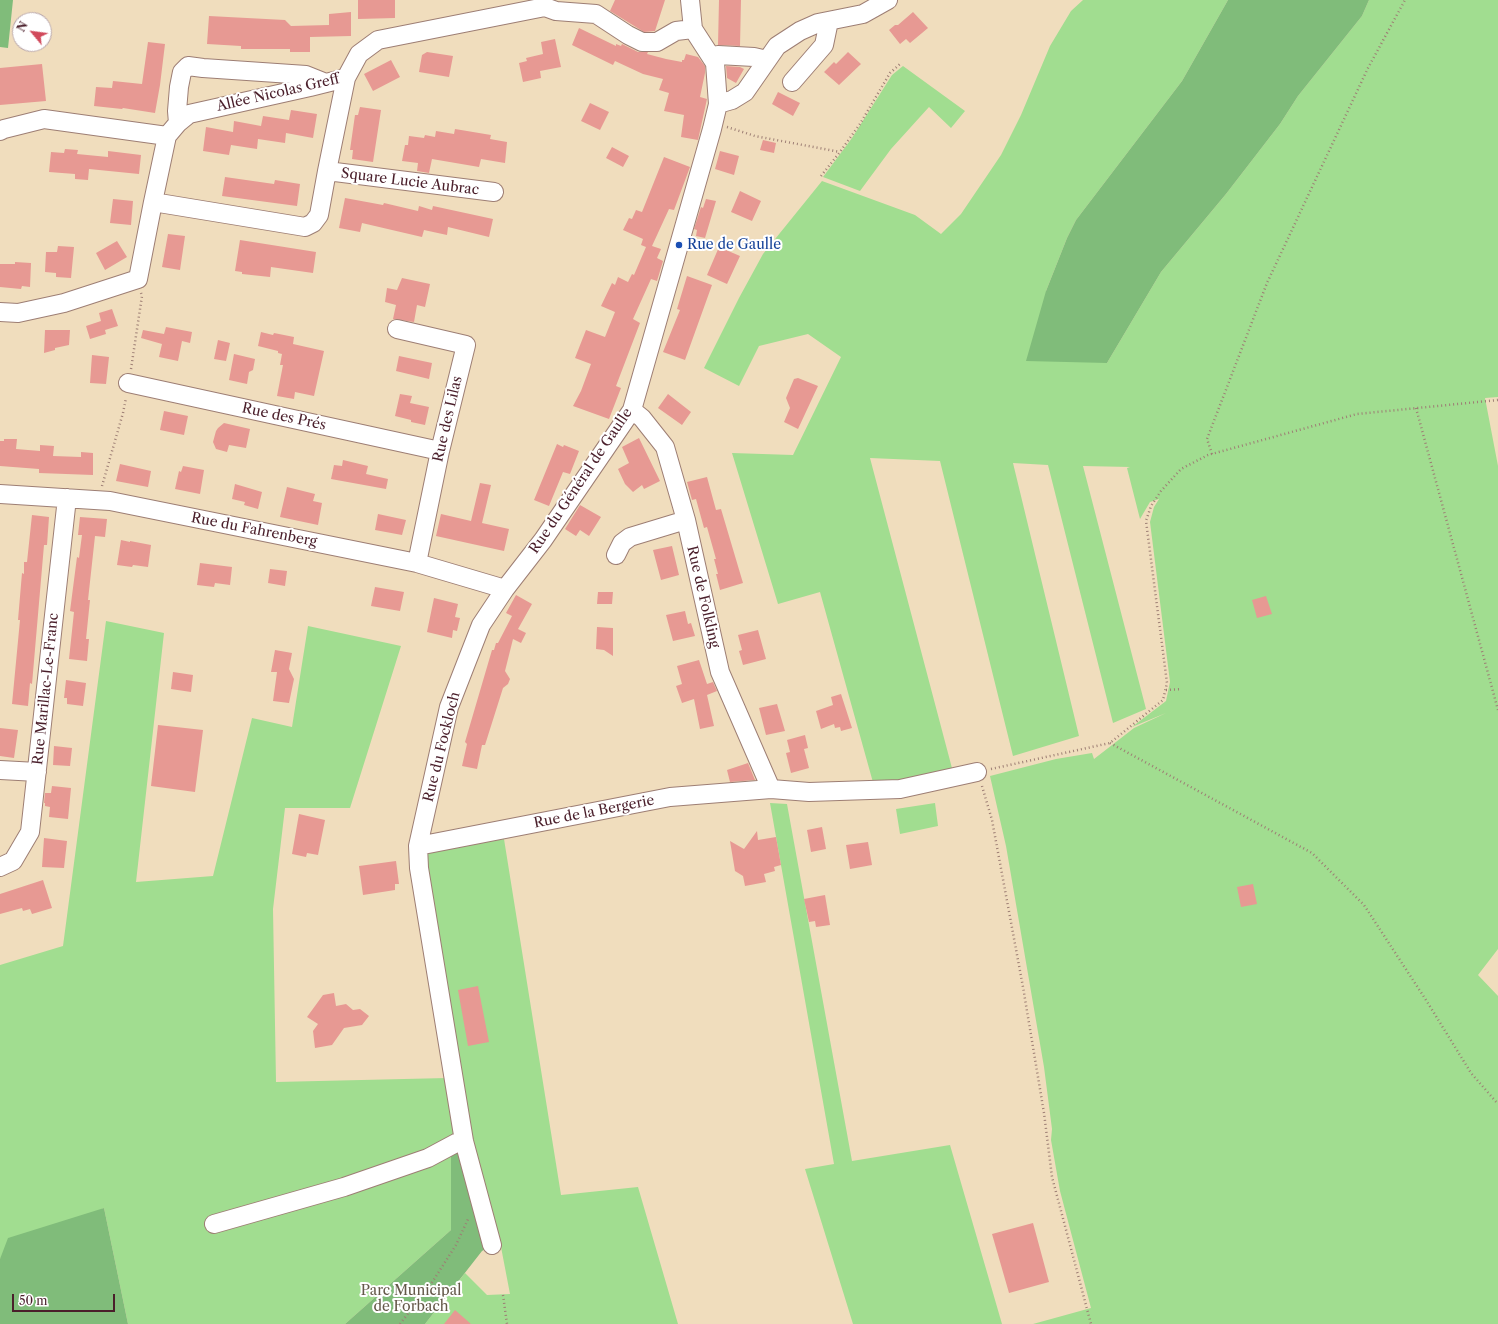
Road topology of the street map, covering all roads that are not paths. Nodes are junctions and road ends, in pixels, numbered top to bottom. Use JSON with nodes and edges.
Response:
{"nodes":[{"id":1,"x":690,"y":0,"type":"edge"},
{"id":2,"x":888,"y":0,"type":"edge"},
{"id":3,"x":547,"y":4,"type":"edge"},
{"id":4,"x":599,"y":7,"type":"edge"},
{"id":5,"x":829,"y":21,"type":"junction"},
{"id":6,"x":693,"y":29,"type":"junction"},
{"id":7,"x":711,"y":57,"type":"junction"},
{"id":8,"x":767,"y":60,"type":"junction"},
{"id":9,"x":346,"y":78,"type":"junction"},
{"id":10,"x":792,"y":82,"type":"dead end"},
{"id":11,"x":326,"y":83,"type":"junction"},
{"id":12,"x":718,"y":104,"type":"junction"},
{"id":13,"x":173,"y":129,"type":"junction"},
{"id":14,"x":0,"y":131,"type":"edge"},
{"id":15,"x":326,"y":171,"type":"junction"},
{"id":16,"x":494,"y":192,"type":"dead end"},
{"id":17,"x":153,"y":202,"type":"junction"},
{"id":18,"x":0,"y":312,"type":"edge"},
{"id":19,"x":397,"y":329,"type":"dead end"},
{"id":20,"x":128,"y":383,"type":"dead end"},
{"id":21,"x":632,"y":410,"type":"junction"},
{"id":22,"x":440,"y":451,"type":"junction"},
{"id":23,"x":0,"y":494,"type":"edge"},
{"id":24,"x":67,"y":498,"type":"junction"},
{"id":25,"x":686,"y":520,"type":"junction"},
{"id":26,"x":616,"y":555,"type":"dead end"},
{"id":27,"x":417,"y":563,"type":"junction"},
{"id":28,"x":505,"y":589,"type":"junction"},
{"id":29,"x":0,"y":770,"type":"edge"},
{"id":30,"x":37,"y":772,"type":"junction"},
{"id":31,"x":977,"y":772,"type":"road end"},
{"id":32,"x":771,"y":789,"type":"junction"},
{"id":33,"x":418,"y":846,"type":"junction"},
{"id":34,"x":0,"y":867,"type":"edge"},
{"id":35,"x":464,"y":1141,"type":"junction"},
{"id":36,"x":214,"y":1224,"type":"dead end"},
{"id":37,"x":492,"y":1245,"type":"dead end"}],
"edges":[{"from":1,"to":6,"type":"street","name":"Rue du Général de Gaulle"},
{"from":2,"to":5,"type":"street"},
{"from":3,"to":4,"type":"street"},
{"from":3,"to":9,"type":"street","name":"Allée Nicolas Greff"},
{"from":4,"to":6,"type":"street"},
{"from":5,"to":8,"type":"street"},
{"from":5,"to":10,"type":"street"},
{"from":6,"to":7,"type":"street","name":"Rue du Général de Gaulle"},
{"from":7,"to":8,"type":"street"},
{"from":7,"to":12,"type":"street","name":"Rue du Général de Gaulle"},
{"from":8,"to":12,"type":"street"},
{"from":9,"to":11,"type":"street","name":"Allée Nicolas Greff"},
{"from":9,"to":15,"type":"street"},
{"from":11,"to":13,"type":"street","name":"Allée Nicolas Greff"},
{"from":11,"to":13,"type":"street"},
{"from":12,"to":21,"type":"street","name":"Rue du Général de Gaulle"},
{"from":13,"to":14,"type":"street"},
{"from":13,"to":17,"type":"street"},
{"from":15,"to":16,"type":"street","name":"Square Lucie Aubrac"},
{"from":15,"to":17,"type":"street"},
{"from":17,"to":18,"type":"street"},
{"from":19,"to":22,"type":"street","name":"Rue des Lilas"},
{"from":20,"to":22,"type":"street","name":"Rue des Prés"},
{"from":21,"to":25,"type":"street","name":"Rue de Folkling"},
{"from":21,"to":28,"type":"street","name":"Rue du Général de Gaulle"},
{"from":22,"to":27,"type":"street","name":"Rue des Lilas"},
{"from":23,"to":24,"type":"street","name":"Rue du Fahrenberg"},
{"from":24,"to":27,"type":"street","name":"Rue du Fahrenberg"},
{"from":24,"to":30,"type":"street","name":"Rue Marillac-Le-Franc"},
{"from":25,"to":26,"type":"street"},
{"from":25,"to":32,"type":"street","name":"Rue de Folkling"},
{"from":27,"to":28,"type":"street","name":"Rue du Fahrenberg"},
{"from":28,"to":33,"type":"street","name":"Rue du Fockloch"},
{"from":29,"to":30,"type":"street"},
{"from":30,"to":34,"type":"street","name":"Rue Marillac-Le-Franc"},
{"from":31,"to":32,"type":"street","name":"Rue de la Bergerie"},
{"from":32,"to":33,"type":"street","name":"Rue de la Bergerie"},
{"from":33,"to":35,"type":"street","name":"Rue du Fockloch"},
{"from":35,"to":36,"type":"street"},
{"from":35,"to":37,"type":"street","name":"Rue du Fockloch"}]}
